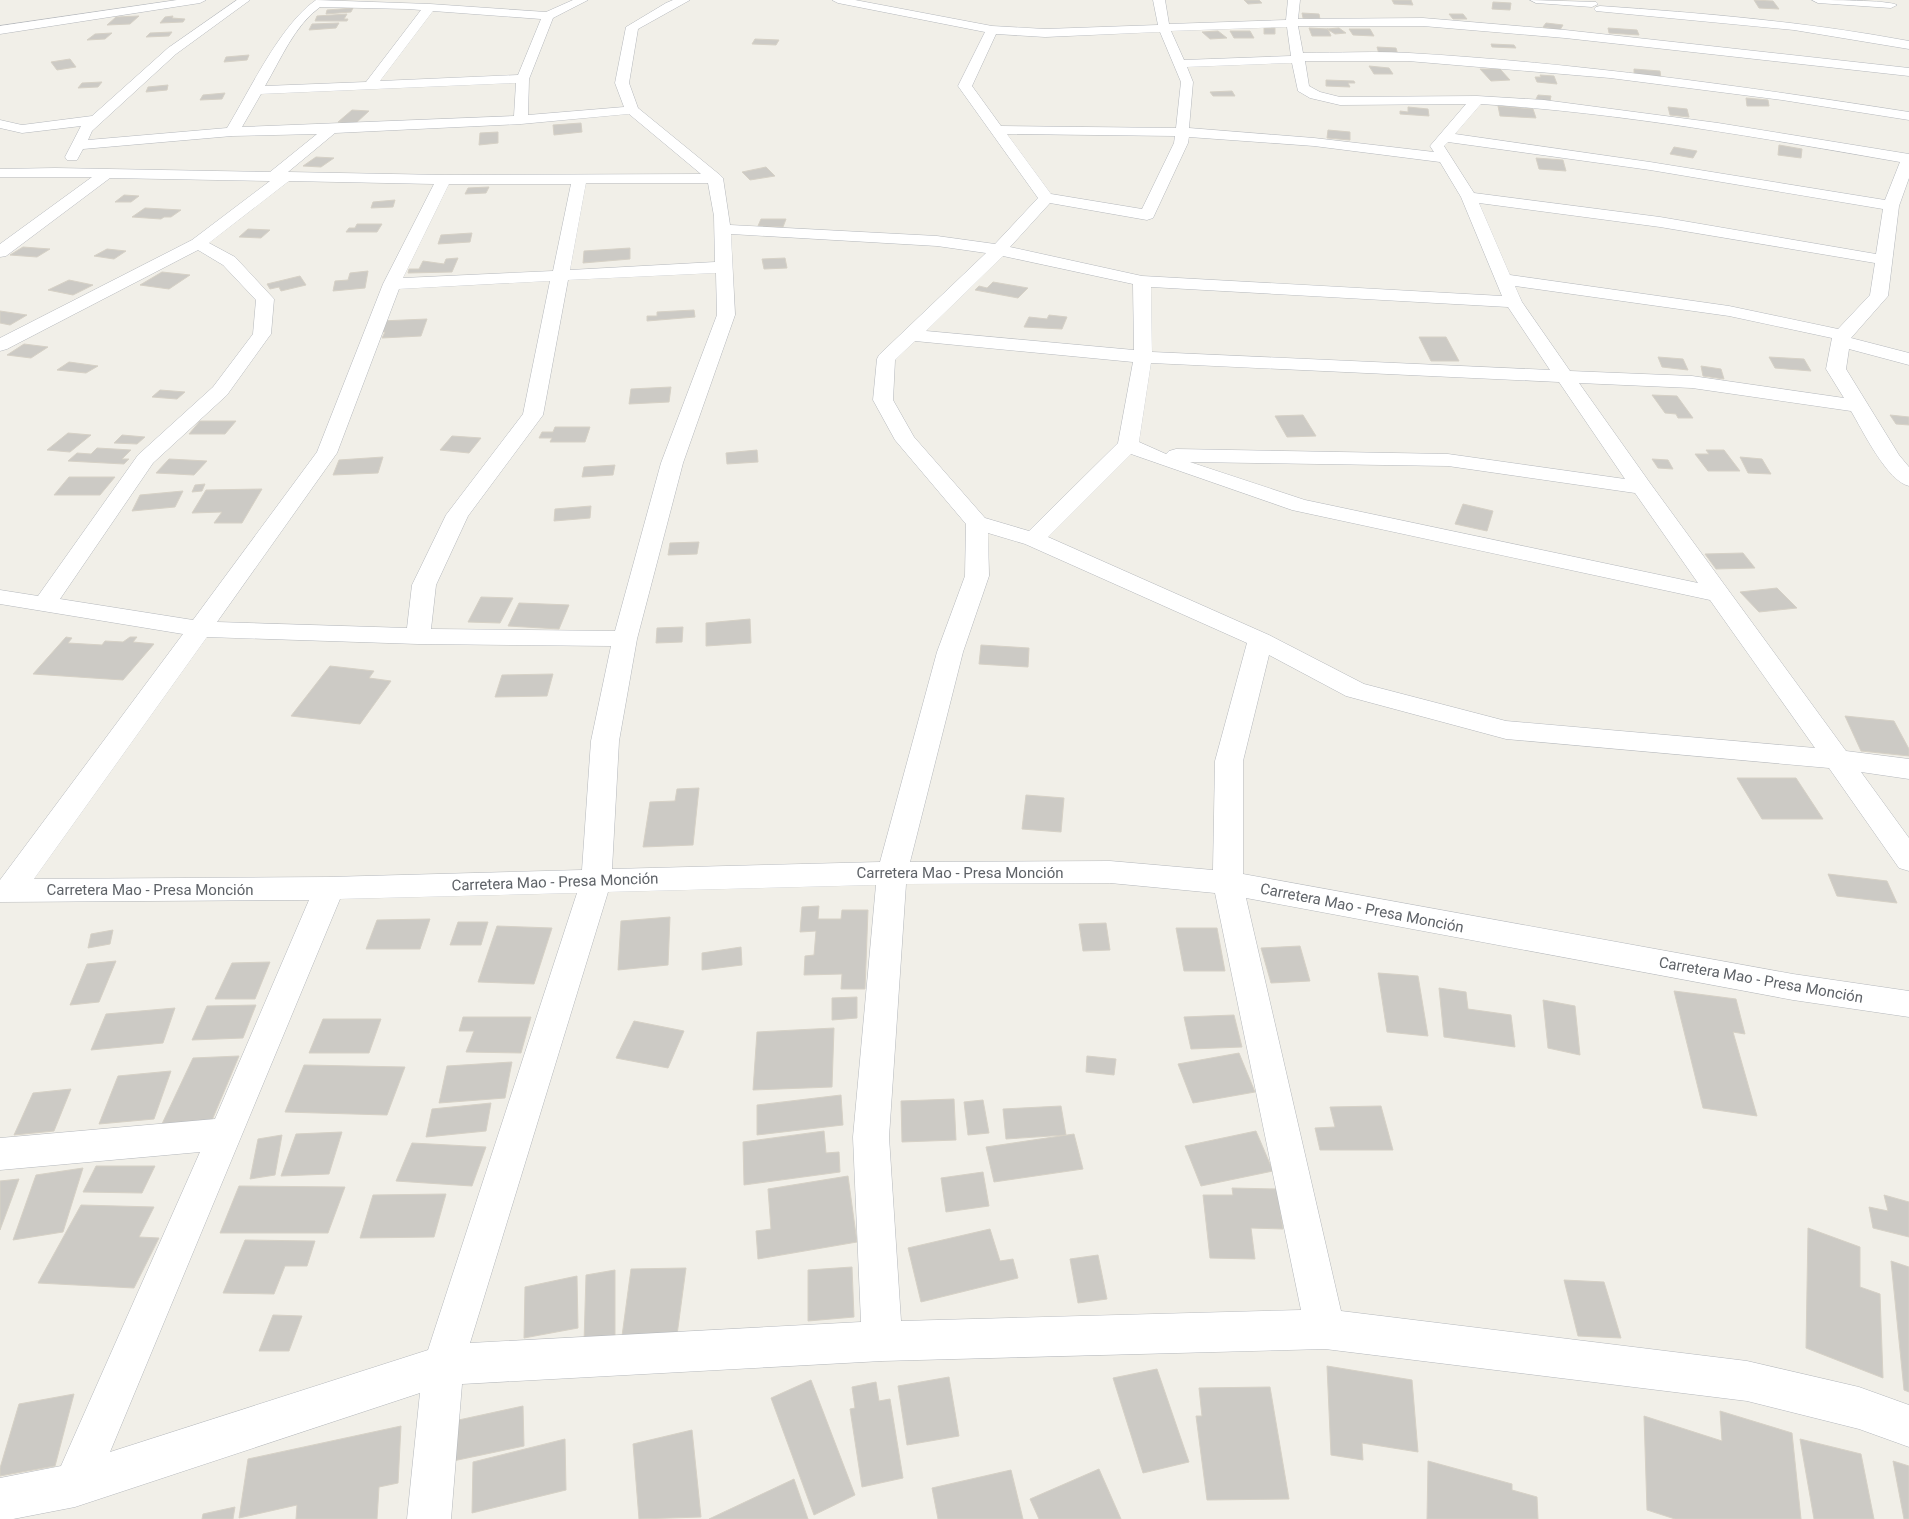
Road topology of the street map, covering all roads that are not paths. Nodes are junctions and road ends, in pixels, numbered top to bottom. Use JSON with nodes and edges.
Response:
{"nodes":[{"id":1,"x":200,"y":0,"type":"edge"},
{"id":2,"x":244,"y":0,"type":"edge"},
{"id":3,"x":582,"y":0,"type":"edge"},
{"id":4,"x":684,"y":0,"type":"edge"},
{"id":5,"x":838,"y":0,"type":"edge"},
{"id":6,"x":1159,"y":0,"type":"edge"},
{"id":7,"x":1294,"y":0,"type":"edge"},
{"id":8,"x":1536,"y":0,"type":"edge"},
{"id":9,"x":1818,"y":0,"type":"edge"},
{"id":10,"x":320,"y":2,"type":"edge"},
{"id":11,"x":430,"y":8,"type":"junction"},
{"id":12,"x":1894,"y":8,"type":"edge"},
{"id":13,"x":548,"y":16,"type":"junction"},
{"id":14,"x":1592,"y":16,"type":"edge"},
{"id":15,"x":1292,"y":23,"type":"junction"},
{"id":16,"x":1164,"y":28,"type":"junction"},
{"id":17,"x":0,"y":30,"type":"edge"},
{"id":18,"x":992,"y":30,"type":"junction"},
{"id":19,"x":1909,"y":45,"type":"edge"},
{"id":20,"x":1298,"y":58,"type":"junction"},
{"id":21,"x":1180,"y":64,"type":"junction"},
{"id":22,"x":1909,"y":72,"type":"edge"},
{"id":23,"x":1610,"y":74,"type":"junction"},
{"id":24,"x":523,"y":79,"type":"junction"},
{"id":25,"x":370,"y":86,"type":"junction"},
{"id":26,"x":256,"y":90,"type":"junction"},
{"id":27,"x":1478,"y":100,"type":"junction"},
{"id":28,"x":632,"y":110,"type":"junction"},
{"id":29,"x":1909,"y":116,"type":"edge"},
{"id":30,"x":96,"y":120,"type":"junction"},
{"id":31,"x":521,"y":120,"type":"junction"},
{"id":32,"x":0,"y":124,"type":"edge"},
{"id":33,"x":331,"y":129,"type":"junction"},
{"id":34,"x":997,"y":130,"type":"junction"},
{"id":35,"x":232,"y":132,"type":"junction"},
{"id":36,"x":1182,"y":132,"type":"junction"},
{"id":37,"x":78,"y":145,"type":"junction"},
{"id":38,"x":1445,"y":148,"type":"junction"},
{"id":39,"x":1908,"y":158,"type":"edge"},
{"id":40,"x":55,"y":172,"type":"junction"},
{"id":41,"x":107,"y":173,"type":"junction"},
{"id":42,"x":0,"y":174,"type":"edge"},
{"id":43,"x":280,"y":177,"type":"junction"},
{"id":44,"x":715,"y":178,"type":"junction"},
{"id":45,"x":579,"y":179,"type":"junction"},
{"id":46,"x":444,"y":180,"type":"junction"},
{"id":47,"x":1469,"y":196,"type":"junction"},
{"id":48,"x":1046,"y":198,"type":"junction"},
{"id":49,"x":1897,"y":204,"type":"edge"},
{"id":50,"x":723,"y":229,"type":"junction"},
{"id":51,"x":198,"y":243,"type":"junction"},
{"id":52,"x":999,"y":250,"type":"junction"},
{"id":53,"x":0,"y":252,"type":"edge"},
{"id":54,"x":1884,"y":260,"type":"junction"},
{"id":55,"x":724,"y":267,"type":"junction"},
{"id":56,"x":559,"y":275,"type":"junction"},
{"id":57,"x":1503,"y":279,"type":"junction"},
{"id":58,"x":1142,"y":280,"type":"junction"},
{"id":59,"x":392,"y":284,"type":"junction"},
{"id":60,"x":1512,"y":302,"type":"junction"},
{"id":61,"x":911,"y":335,"type":"junction"},
{"id":62,"x":1842,"y":338,"type":"junction"},
{"id":63,"x":0,"y":345,"type":"edge"},
{"id":64,"x":1143,"y":357,"type":"junction"},
{"id":65,"x":1909,"y":358,"type":"edge"},
{"id":66,"x":1564,"y":376,"type":"junction"},
{"id":67,"x":1859,"y":406,"type":"junction"},
{"id":68,"x":1128,"y":445,"type":"junction"},
{"id":69,"x":1149,"y":455,"type":"junction"},
{"id":70,"x":1909,"y":480,"type":"edge"},
{"id":71,"x":1642,"y":488,"type":"junction"},
{"id":72,"x":977,"y":523,"type":"junction"},
{"id":73,"x":1033,"y":539,"type":"junction"},
{"id":74,"x":1720,"y":595,"type":"junction"},
{"id":75,"x":0,"y":597,"type":"edge"},
{"id":76,"x":44,"y":605,"type":"junction"},
{"id":77,"x":199,"y":629,"type":"junction"},
{"id":78,"x":418,"y":636,"type":"junction"},
{"id":79,"x":625,"y":639,"type":"junction"},
{"id":80,"x":1260,"y":640,"type":"junction"},
{"id":81,"x":1839,"y":760,"type":"junction"},
{"id":82,"x":1909,"y":769,"type":"edge"},
{"id":83,"x":1909,"y":860,"type":"edge"},
{"id":84,"x":892,"y":873,"type":"junction"},
{"id":85,"x":596,"y":881,"type":"junction"},
{"id":86,"x":1228,"y":883,"type":"junction"},
{"id":87,"x":329,"y":888,"type":"junction"},
{"id":88,"x":5,"y":890,"type":"edge"},
{"id":89,"x":1909,"y":1004,"type":"edge"},
{"id":90,"x":226,"y":1134,"type":"junction"},
{"id":91,"x":0,"y":1154,"type":"edge"},
{"id":92,"x":1325,"y":1329,"type":"junction"},
{"id":93,"x":882,"y":1341,"type":"junction"},
{"id":94,"x":443,"y":1365,"type":"junction"},
{"id":95,"x":1909,"y":1426,"type":"edge"},
{"id":96,"x":75,"y":1485,"type":"junction"},
{"id":97,"x":3,"y":1506,"type":"edge"},
{"id":98,"x":429,"y":1519,"type":"edge"}],
"edges":[{"from":1,"to":17,"type":"street"},
{"from":2,"to":30,"type":"street"},
{"from":3,"to":13,"type":"street"},
{"from":4,"to":28,"type":"street"},
{"from":5,"to":18,"type":"street"},
{"from":6,"to":16,"type":"street"},
{"from":7,"to":15,"type":"street"},
{"from":8,"to":14,"type":"street"},
{"from":9,"to":12,"type":"street"},
{"from":10,"to":11,"type":"street"},
{"from":10,"to":26,"type":"street"},
{"from":11,"to":13,"type":"street"},
{"from":11,"to":25,"type":"street"},
{"from":13,"to":24,"type":"street"},
{"from":14,"to":15,"type":"street"},
{"from":14,"to":19,"type":"street"},
{"from":14,"to":22,"type":"street"},
{"from":14,"to":23,"type":"street"},
{"from":15,"to":16,"type":"street"},
{"from":15,"to":20,"type":"street"},
{"from":16,"to":18,"type":"street"},
{"from":16,"to":21,"type":"street"},
{"from":18,"to":34,"type":"street"},
{"from":20,"to":21,"type":"street"},
{"from":20,"to":23,"type":"street"},
{"from":20,"to":27,"type":"street"},
{"from":21,"to":36,"type":"street"},
{"from":23,"to":29,"type":"street"},
{"from":24,"to":25,"type":"street"},
{"from":24,"to":31,"type":"street"},
{"from":25,"to":26,"type":"street"},
{"from":26,"to":35,"type":"street"},
{"from":27,"to":38,"type":"street"},
{"from":27,"to":39,"type":"street"},
{"from":28,"to":31,"type":"street"},
{"from":28,"to":44,"type":"street"},
{"from":30,"to":32,"type":"street"},
{"from":30,"to":37,"type":"street"},
{"from":31,"to":33,"type":"street"},
{"from":33,"to":35,"type":"street"},
{"from":33,"to":43,"type":"street"},
{"from":34,"to":36,"type":"street"},
{"from":34,"to":48,"type":"street"},
{"from":35,"to":37,"type":"street"},
{"from":36,"to":38,"type":"street"},
{"from":36,"to":48,"type":"street"},
{"from":37,"to":40,"type":"street"},
{"from":38,"to":47,"type":"street"},
{"from":38,"to":49,"type":"street"},
{"from":39,"to":49,"type":"street"},
{"from":40,"to":41,"type":"street"},
{"from":40,"to":42,"type":"street"},
{"from":41,"to":43,"type":"street"},
{"from":41,"to":53,"type":"street"},
{"from":43,"to":46,"type":"street"},
{"from":43,"to":51,"type":"street"},
{"from":44,"to":45,"type":"street"},
{"from":44,"to":50,"type":"street"},
{"from":45,"to":46,"type":"street"},
{"from":45,"to":56,"type":"street"},
{"from":46,"to":59,"type":"street"},
{"from":47,"to":54,"type":"street"},
{"from":47,"to":57,"type":"street"},
{"from":48,"to":52,"type":"street"},
{"from":49,"to":54,"type":"street"},
{"from":50,"to":52,"type":"street"},
{"from":50,"to":55,"type":"street"},
{"from":51,"to":63,"type":"street"},
{"from":51,"to":76,"type":"street"},
{"from":52,"to":58,"type":"street"},
{"from":52,"to":61,"type":"street"},
{"from":54,"to":62,"type":"street"},
{"from":55,"to":56,"type":"street"},
{"from":55,"to":79,"type":"street"},
{"from":56,"to":59,"type":"street"},
{"from":56,"to":78,"type":"street"},
{"from":57,"to":60,"type":"street"},
{"from":57,"to":62,"type":"street"},
{"from":58,"to":60,"type":"street"},
{"from":58,"to":64,"type":"street"},
{"from":59,"to":77,"type":"street"},
{"from":60,"to":66,"type":"street"},
{"from":61,"to":64,"type":"street"},
{"from":61,"to":72,"type":"street"},
{"from":62,"to":65,"type":"street"},
{"from":62,"to":67,"type":"street"},
{"from":64,"to":66,"type":"street"},
{"from":64,"to":68,"type":"street"},
{"from":66,"to":67,"type":"street"},
{"from":66,"to":71,"type":"street"},
{"from":67,"to":70,"type":"street"},
{"from":68,"to":69,"type":"street"},
{"from":68,"to":73,"type":"street"},
{"from":69,"to":71,"type":"street"},
{"from":69,"to":74,"type":"street"},
{"from":71,"to":74,"type":"street"},
{"from":72,"to":73,"type":"street"},
{"from":72,"to":84,"type":"street"},
{"from":73,"to":80,"type":"street"},
{"from":74,"to":81,"type":"street"},
{"from":75,"to":76,"type":"street"},
{"from":76,"to":77,"type":"street"},
{"from":77,"to":78,"type":"street"},
{"from":77,"to":88,"type":"street"},
{"from":78,"to":79,"type":"street"},
{"from":79,"to":85,"type":"street"},
{"from":80,"to":81,"type":"street"},
{"from":80,"to":86,"type":"street"},
{"from":81,"to":82,"type":"street"},
{"from":81,"to":83,"type":"street"},
{"from":84,"to":85,"type":"street","name":"Carretera Mao - Presa Monción"},
{"from":84,"to":86,"type":"street","name":"Carretera Mao - Presa Monción"},
{"from":84,"to":93,"type":"street"},
{"from":85,"to":87,"type":"street","name":"Carretera Mao - Presa Monción"},
{"from":85,"to":94,"type":"street"},
{"from":86,"to":89,"type":"street","name":"Carretera Mao - Presa Monción"},
{"from":86,"to":92,"type":"street"},
{"from":87,"to":88,"type":"street","name":"Carretera Mao - Presa Monción"},
{"from":87,"to":90,"type":"street"},
{"from":90,"to":91,"type":"street"},
{"from":90,"to":96,"type":"street"},
{"from":92,"to":93,"type":"street"},
{"from":92,"to":95,"type":"street"},
{"from":93,"to":94,"type":"street"},
{"from":94,"to":96,"type":"street"},
{"from":94,"to":98,"type":"street"},
{"from":96,"to":97,"type":"street"}]}
